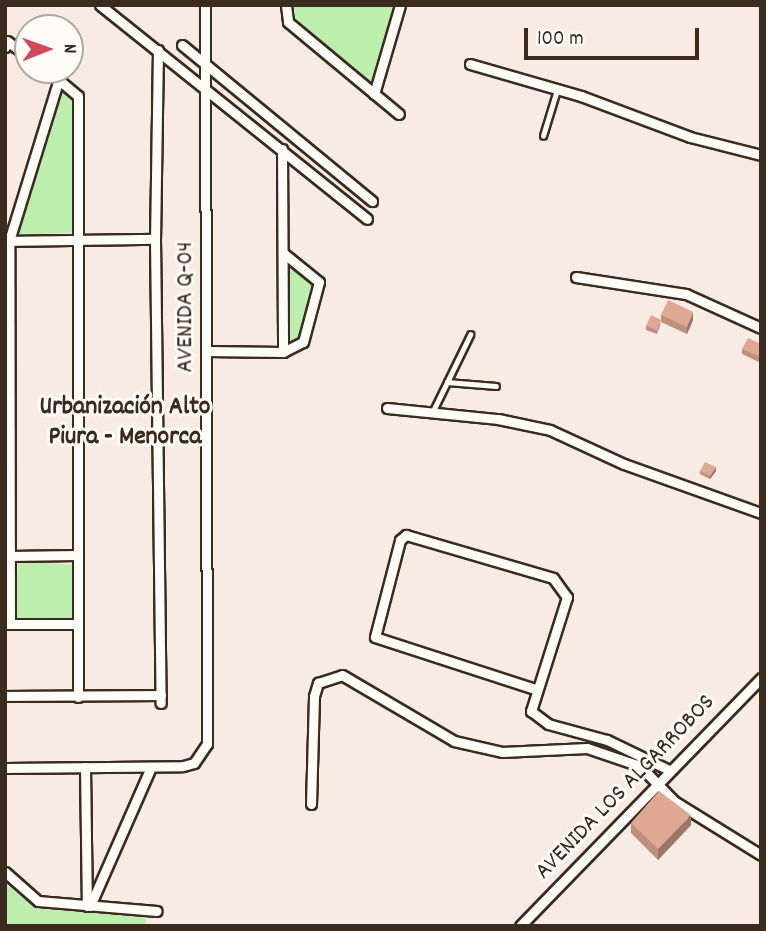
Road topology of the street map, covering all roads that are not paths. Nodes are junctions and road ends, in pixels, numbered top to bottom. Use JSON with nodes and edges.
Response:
{"nodes":[{"id":1,"x":100,"y":5,"type":"edge"},
{"id":2,"x":205,"y":5,"type":"edge"},
{"id":3,"x":286,"y":5,"type":"edge"},
{"id":4,"x":400,"y":5,"type":"edge"},
{"id":5,"x":181,"y":45,"type":"dead end"},
{"id":6,"x":158,"y":50,"type":"junction"},
{"id":7,"x":205,"y":64,"type":"junction"},
{"id":8,"x":470,"y":64,"type":"dead end"},
{"id":9,"x":57,"y":84,"type":"edge"},
{"id":10,"x":65,"y":84,"type":"edge"},
{"id":11,"x":206,"y":87,"type":"junction"},
{"id":12,"x":558,"y":89,"type":"junction"},
{"id":13,"x":374,"y":94,"type":"junction"},
{"id":14,"x":399,"y":114,"type":"dead end"},
{"id":15,"x":543,"y":136,"type":"dead end"},
{"id":16,"x":282,"y":149,"type":"junction"},
{"id":17,"x":761,"y":155,"type":"edge"},
{"id":18,"x":372,"y":201,"type":"dead end"},
{"id":19,"x":367,"y":219,"type":"dead end"},
{"id":20,"x":155,"y":239,"type":"junction"},
{"id":21,"x":77,"y":240,"type":"junction"},
{"id":22,"x":7,"y":241,"type":"edge"},
{"id":23,"x":283,"y":253,"type":"junction"},
{"id":24,"x":576,"y":277,"type":"dead end"},
{"id":25,"x":761,"y":328,"type":"edge"},
{"id":26,"x":470,"y":335,"type":"dead end"},
{"id":27,"x":206,"y":351,"type":"junction"},
{"id":28,"x":283,"y":352,"type":"junction"},
{"id":29,"x":447,"y":382,"type":"junction"},
{"id":30,"x":496,"y":386,"type":"dead end"},
{"id":31,"x":387,"y":408,"type":"dead end"},
{"id":32,"x":433,"y":411,"type":"junction"},
{"id":33,"x":761,"y":513,"type":"edge"},
{"id":34,"x":76,"y":555,"type":"junction"},
{"id":35,"x":10,"y":556,"type":"junction"},
{"id":36,"x":8,"y":624,"type":"edge"},
{"id":37,"x":77,"y":624,"type":"junction"},
{"id":38,"x":761,"y":678,"type":"edge"},
{"id":39,"x":535,"y":690,"type":"junction"},
{"id":40,"x":5,"y":696,"type":"edge"},
{"id":41,"x":78,"y":697,"type":"junction"},
{"id":42,"x":151,"y":766,"type":"junction"},
{"id":43,"x":85,"y":767,"type":"junction"},
{"id":44,"x":5,"y":768,"type":"edge"},
{"id":45,"x":669,"y":770,"type":"junction"},
{"id":46,"x":657,"y":782,"type":"junction"},
{"id":47,"x":311,"y":804,"type":"dead end"},
{"id":48,"x":761,"y":855,"type":"edge"},
{"id":49,"x":5,"y":872,"type":"edge"},
{"id":50,"x":88,"y":906,"type":"junction"},
{"id":51,"x":157,"y":911,"type":"dead end"},
{"id":52,"x":520,"y":926,"type":"edge"}],
"edges":[{"from":1,"to":6,"type":"street"},
{"from":2,"to":7,"type":"street","name":"AVENIDA Q-04"},
{"from":3,"to":13,"type":"street"},
{"from":4,"to":13,"type":"street"},
{"from":5,"to":7,"type":"street"},
{"from":6,"to":11,"type":"street"},
{"from":6,"to":20,"type":"street","name":"AVENIDA Q-04"},
{"from":7,"to":11,"type":"street","name":"AVENIDA Q-04"},
{"from":7,"to":18,"type":"street"},
{"from":8,"to":12,"type":"street"},
{"from":9,"to":22,"type":"street"},
{"from":10,"to":21,"type":"street"},
{"from":11,"to":16,"type":"street"},
{"from":11,"to":27,"type":"street","name":"AVENIDA Q-04"},
{"from":12,"to":15,"type":"lane"},
{"from":12,"to":17,"type":"street"},
{"from":13,"to":14,"type":"street"},
{"from":16,"to":19,"type":"street"},
{"from":16,"to":23,"type":"street"},
{"from":20,"to":21,"type":"street"},
{"from":20,"to":41,"type":"street","name":"AVENIDA Q-04"},
{"from":21,"to":22,"type":"street"},
{"from":21,"to":34,"type":"street"},
{"from":22,"to":35,"type":"street"},
{"from":23,"to":28,"type":"street"},
{"from":23,"to":28,"type":"street"},
{"from":24,"to":25,"type":"street"},
{"from":26,"to":29,"type":"lane"},
{"from":27,"to":28,"type":"street"},
{"from":27,"to":42,"type":"street","name":"AVENIDA Q-04"},
{"from":29,"to":30,"type":"lane"},
{"from":29,"to":32,"type":"lane"},
{"from":31,"to":32,"type":"street"},
{"from":32,"to":33,"type":"street"},
{"from":34,"to":35,"type":"street"},
{"from":34,"to":37,"type":"street"},
{"from":35,"to":36,"type":"street"},
{"from":36,"to":37,"type":"street"},
{"from":37,"to":41,"type":"street"},
{"from":38,"to":45,"type":"street","name":"AVENIDA LOS ALGARROBOS"},
{"from":39,"to":39,"type":"street"},
{"from":39,"to":45,"type":"street"},
{"from":40,"to":41,"type":"street"},
{"from":42,"to":43,"type":"street"},
{"from":42,"to":50,"type":"street"},
{"from":43,"to":44,"type":"street"},
{"from":43,"to":50,"type":"street"},
{"from":45,"to":46,"type":"street","name":"AVENIDA LOS ALGARROBOS"},
{"from":46,"to":47,"type":"street"},
{"from":46,"to":48,"type":"street"},
{"from":46,"to":52,"type":"street","name":"AVENIDA LOS ALGARROBOS"},
{"from":49,"to":50,"type":"street"},
{"from":50,"to":51,"type":"street"}]}
